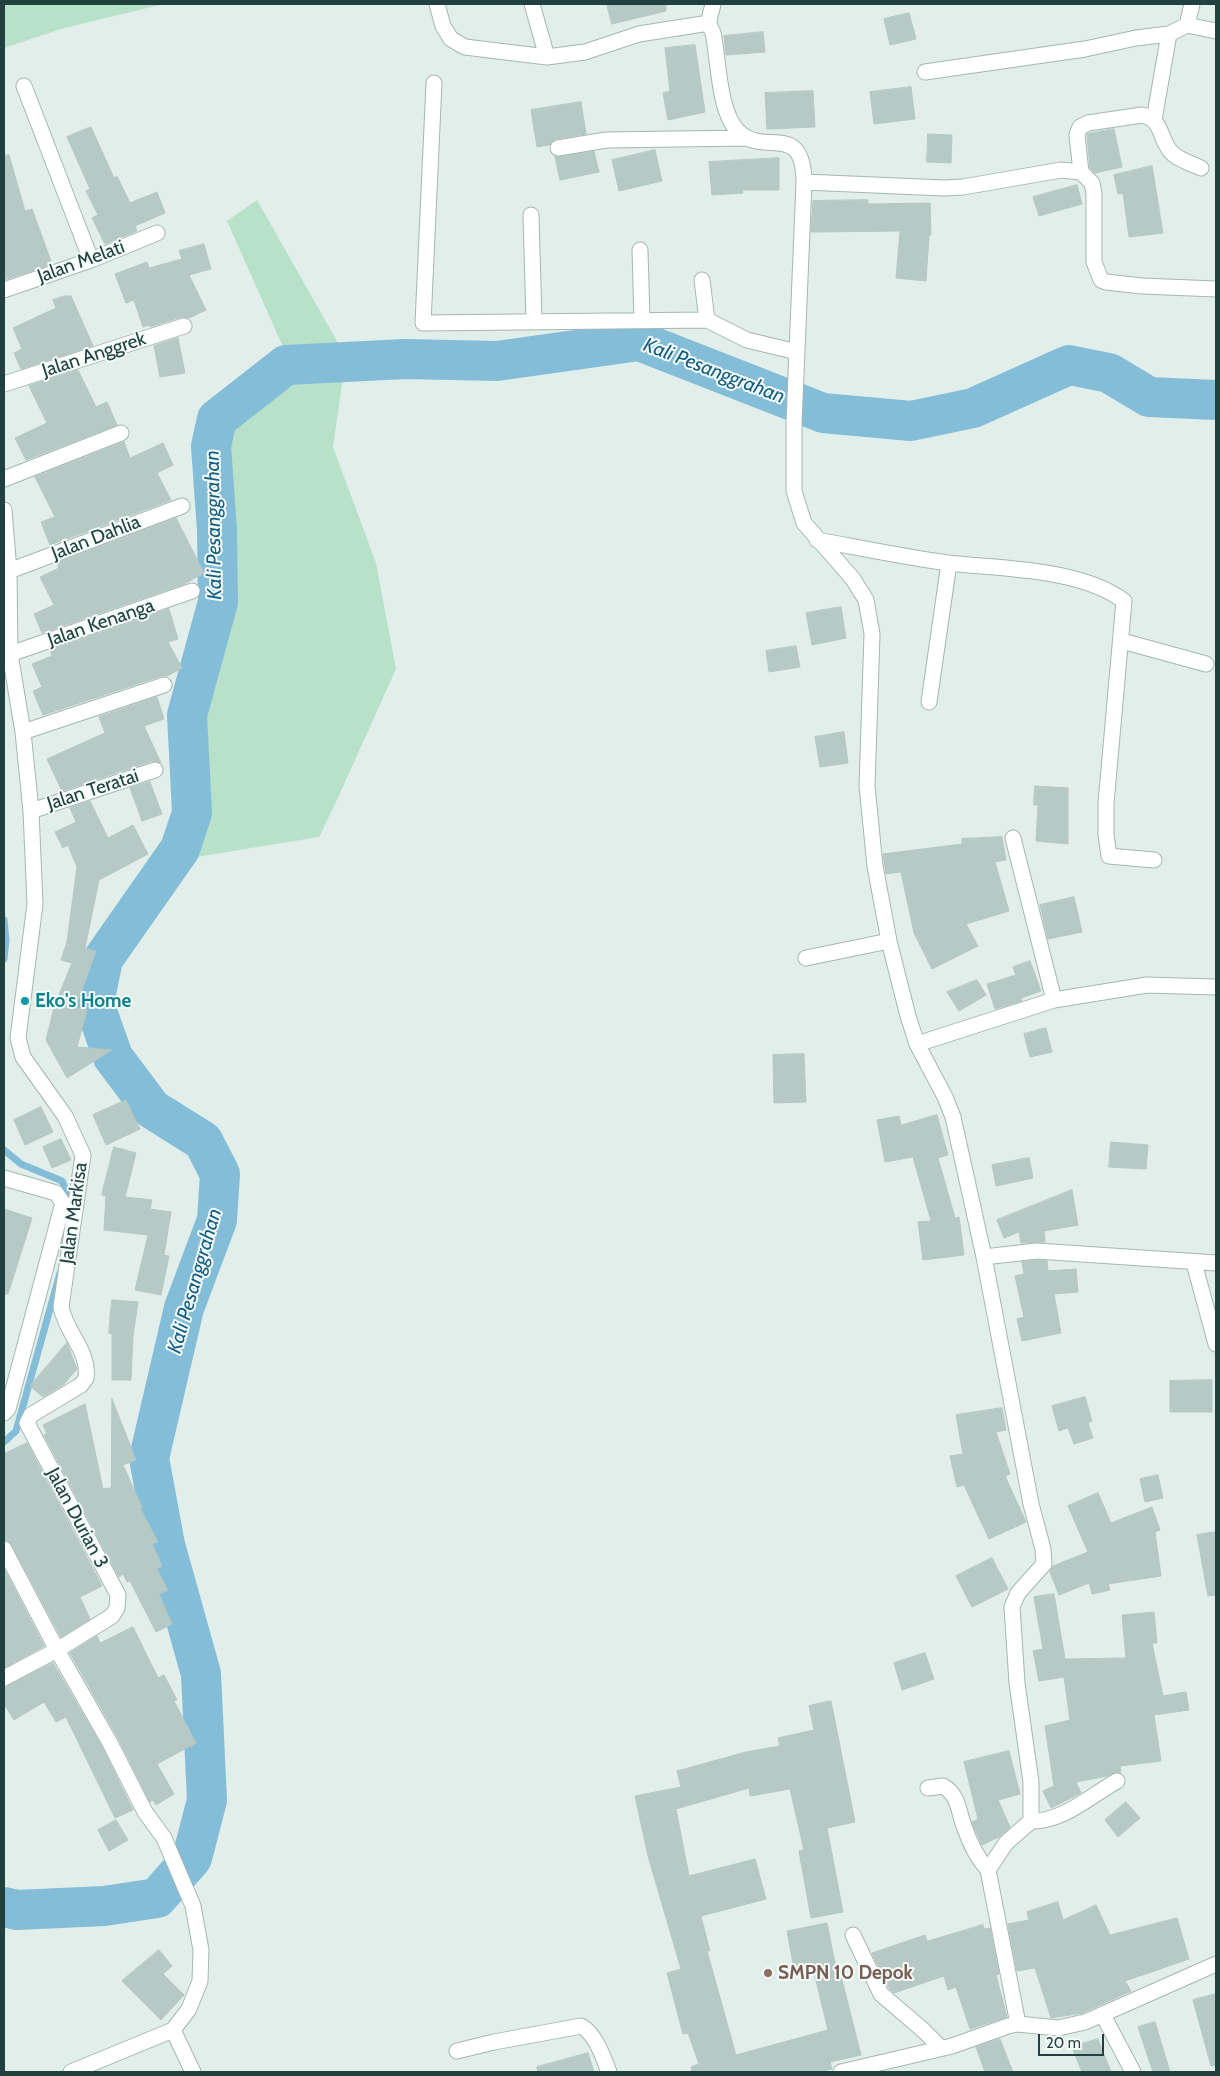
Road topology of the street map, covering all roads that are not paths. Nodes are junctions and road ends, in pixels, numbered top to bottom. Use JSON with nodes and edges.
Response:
{"nodes":[{"id":1,"x":437,"y":4,"type":"edge"},
{"id":2,"x":532,"y":4,"type":"edge"},
{"id":3,"x":713,"y":4,"type":"edge"},
{"id":4,"x":1192,"y":4,"type":"edge"},
{"id":5,"x":709,"y":23,"type":"junction"},
{"id":6,"x":1188,"y":26,"type":"junction"},
{"id":7,"x":1216,"y":31,"type":"edge"},
{"id":8,"x":1169,"y":34,"type":"junction"},
{"id":9,"x":547,"y":57,"type":"junction"},
{"id":10,"x":925,"y":72,"type":"dead end"},
{"id":11,"x":434,"y":83,"type":"dead end"},
{"id":12,"x":24,"y":86,"type":"dead end"},
{"id":13,"x":1154,"y":120,"type":"junction"},
{"id":14,"x":746,"y":138,"type":"junction"},
{"id":15,"x":558,"y":148,"type":"dead end"},
{"id":16,"x":1201,"y":168,"type":"dead end"},
{"id":17,"x":1081,"y":172,"type":"junction"},
{"id":18,"x":804,"y":182,"type":"junction"},
{"id":19,"x":530,"y":215,"type":"dead end"},
{"id":20,"x":157,"y":233,"type":"dead end"},
{"id":21,"x":640,"y":250,"type":"dead end"},
{"id":22,"x":91,"y":260,"type":"junction"},
{"id":23,"x":702,"y":280,"type":"dead end"},
{"id":24,"x":1216,"y":289,"type":"edge"},
{"id":25,"x":4,"y":290,"type":"edge"},
{"id":26,"x":642,"y":320,"type":"junction"},
{"id":27,"x":707,"y":320,"type":"junction"},
{"id":28,"x":534,"y":322,"type":"junction"},
{"id":29,"x":184,"y":326,"type":"dead end"},
{"id":30,"x":797,"y":352,"type":"junction"},
{"id":31,"x":4,"y":384,"type":"edge"},
{"id":32,"x":121,"y":433,"type":"dead end"},
{"id":33,"x":4,"y":479,"type":"edge"},
{"id":34,"x":182,"y":506,"type":"dead end"},
{"id":35,"x":4,"y":510,"type":"edge"},
{"id":36,"x":817,"y":540,"type":"junction"},
{"id":37,"x":948,"y":563,"type":"junction"},
{"id":38,"x":10,"y":571,"type":"junction"},
{"id":39,"x":192,"y":591,"type":"dead end"},
{"id":40,"x":1122,"y":641,"type":"junction"},
{"id":41,"x":10,"y":654,"type":"junction"},
{"id":42,"x":1206,"y":664,"type":"dead end"},
{"id":43,"x":164,"y":685,"type":"dead end"},
{"id":44,"x":929,"y":702,"type":"dead end"},
{"id":45,"x":23,"y":732,"type":"junction"},
{"id":46,"x":156,"y":770,"type":"dead end"},
{"id":47,"x":31,"y":811,"type":"junction"},
{"id":48,"x":1013,"y":838,"type":"dead end"},
{"id":49,"x":1154,"y":860,"type":"dead end"},
{"id":50,"x":889,"y":941,"type":"junction"},
{"id":51,"x":806,"y":958,"type":"dead end"},
{"id":52,"x":1216,"y":987,"type":"edge"},
{"id":53,"x":1054,"y":1000,"type":"junction"},
{"id":54,"x":917,"y":1044,"type":"junction"},
{"id":55,"x":4,"y":1178,"type":"edge"},
{"id":56,"x":984,"y":1257,"type":"junction"},
{"id":57,"x":1194,"y":1263,"type":"junction"},
{"id":58,"x":1216,"y":1263,"type":"edge"},
{"id":59,"x":1216,"y":1344,"type":"edge"},
{"id":60,"x":81,"y":1385,"type":"joint"},
{"id":61,"x":4,"y":1413,"type":"edge"},
{"id":62,"x":4,"y":1549,"type":"edge"},
{"id":63,"x":57,"y":1650,"type":"junction"},
{"id":64,"x":4,"y":1678,"type":"edge"},
{"id":65,"x":1117,"y":1782,"type":"dead end"},
{"id":66,"x":928,"y":1788,"type":"dead end"},
{"id":67,"x":1031,"y":1821,"type":"junction"},
{"id":68,"x":988,"y":1870,"type":"junction"},
{"id":69,"x":853,"y":1936,"type":"dead end"},
{"id":70,"x":1216,"y":1964,"type":"edge"},
{"id":71,"x":1103,"y":2015,"type":"junction"},
{"id":72,"x":1018,"y":2024,"type":"junction"},
{"id":73,"x":174,"y":2030,"type":"junction"},
{"id":74,"x":941,"y":2048,"type":"junction"},
{"id":75,"x":457,"y":2051,"type":"dead end"},
{"id":76,"x":71,"y":2072,"type":"edge"},
{"id":77,"x":193,"y":2072,"type":"edge"},
{"id":78,"x":609,"y":2072,"type":"edge"},
{"id":79,"x":841,"y":2072,"type":"edge"},
{"id":80,"x":1133,"y":2072,"type":"edge"}],
"edges":[{"from":1,"to":9,"type":"street"},
{"from":2,"to":9,"type":"street"},
{"from":3,"to":5,"type":"street"},
{"from":4,"to":6,"type":"street"},
{"from":5,"to":9,"type":"street"},
{"from":5,"to":14,"type":"street"},
{"from":6,"to":7,"type":"street"},
{"from":6,"to":8,"type":"street"},
{"from":8,"to":10,"type":"street"},
{"from":8,"to":13,"type":"street"},
{"from":11,"to":28,"type":"street"},
{"from":12,"to":22,"type":"street"},
{"from":13,"to":16,"type":"street"},
{"from":13,"to":17,"type":"street"},
{"from":14,"to":15,"type":"street"},
{"from":14,"to":18,"type":"street"},
{"from":17,"to":18,"type":"street"},
{"from":17,"to":24,"type":"street"},
{"from":18,"to":30,"type":"street"},
{"from":19,"to":28,"type":"street"},
{"from":20,"to":22,"type":"street","name":"Jalan Melati"},
{"from":21,"to":26,"type":"street"},
{"from":22,"to":25,"type":"street","name":"Jalan Melati"},
{"from":23,"to":27,"type":"street"},
{"from":26,"to":27,"type":"street"},
{"from":26,"to":28,"type":"street"},
{"from":27,"to":30,"type":"street"},
{"from":29,"to":31,"type":"street","name":"Jalan Anggrek"},
{"from":30,"to":36,"type":"street"},
{"from":32,"to":33,"type":"street"},
{"from":34,"to":38,"type":"street","name":"Jalan Dahlia"},
{"from":35,"to":38,"type":"street","name":"Jalan Markisa"},
{"from":36,"to":37,"type":"street"},
{"from":36,"to":50,"type":"street"},
{"from":37,"to":40,"type":"street"},
{"from":37,"to":44,"type":"street"},
{"from":38,"to":41,"type":"street","name":"Jalan Markisa"},
{"from":39,"to":41,"type":"street","name":"Jalan Kenanga"},
{"from":40,"to":42,"type":"street"},
{"from":40,"to":49,"type":"street"},
{"from":41,"to":45,"type":"street","name":"Jalan Markisa"},
{"from":43,"to":45,"type":"street"},
{"from":45,"to":47,"type":"street","name":"Jalan Markisa"},
{"from":46,"to":47,"type":"street","name":"Jalan Teratai"},
{"from":47,"to":60,"type":"street","name":"Jalan Markisa"},
{"from":48,"to":53,"type":"street"},
{"from":50,"to":51,"type":"street"},
{"from":50,"to":54,"type":"street"},
{"from":52,"to":53,"type":"street"},
{"from":53,"to":54,"type":"street"},
{"from":54,"to":56,"type":"street"},
{"from":55,"to":61,"type":"street"},
{"from":56,"to":57,"type":"street"},
{"from":56,"to":67,"type":"street"},
{"from":57,"to":58,"type":"street"},
{"from":57,"to":59,"type":"street"},
{"from":60,"to":63,"type":"street","name":"Jalan Durian 3"},
{"from":62,"to":63,"type":"street"},
{"from":63,"to":64,"type":"street"},
{"from":63,"to":73,"type":"street"},
{"from":65,"to":67,"type":"street"},
{"from":66,"to":68,"type":"street"},
{"from":67,"to":68,"type":"street"},
{"from":68,"to":72,"type":"street"},
{"from":69,"to":74,"type":"street"},
{"from":70,"to":71,"type":"street"},
{"from":71,"to":72,"type":"street"},
{"from":71,"to":80,"type":"street"},
{"from":72,"to":74,"type":"street"},
{"from":73,"to":76,"type":"street"},
{"from":73,"to":77,"type":"street"},
{"from":74,"to":79,"type":"street"},
{"from":75,"to":78,"type":"street"}]}
